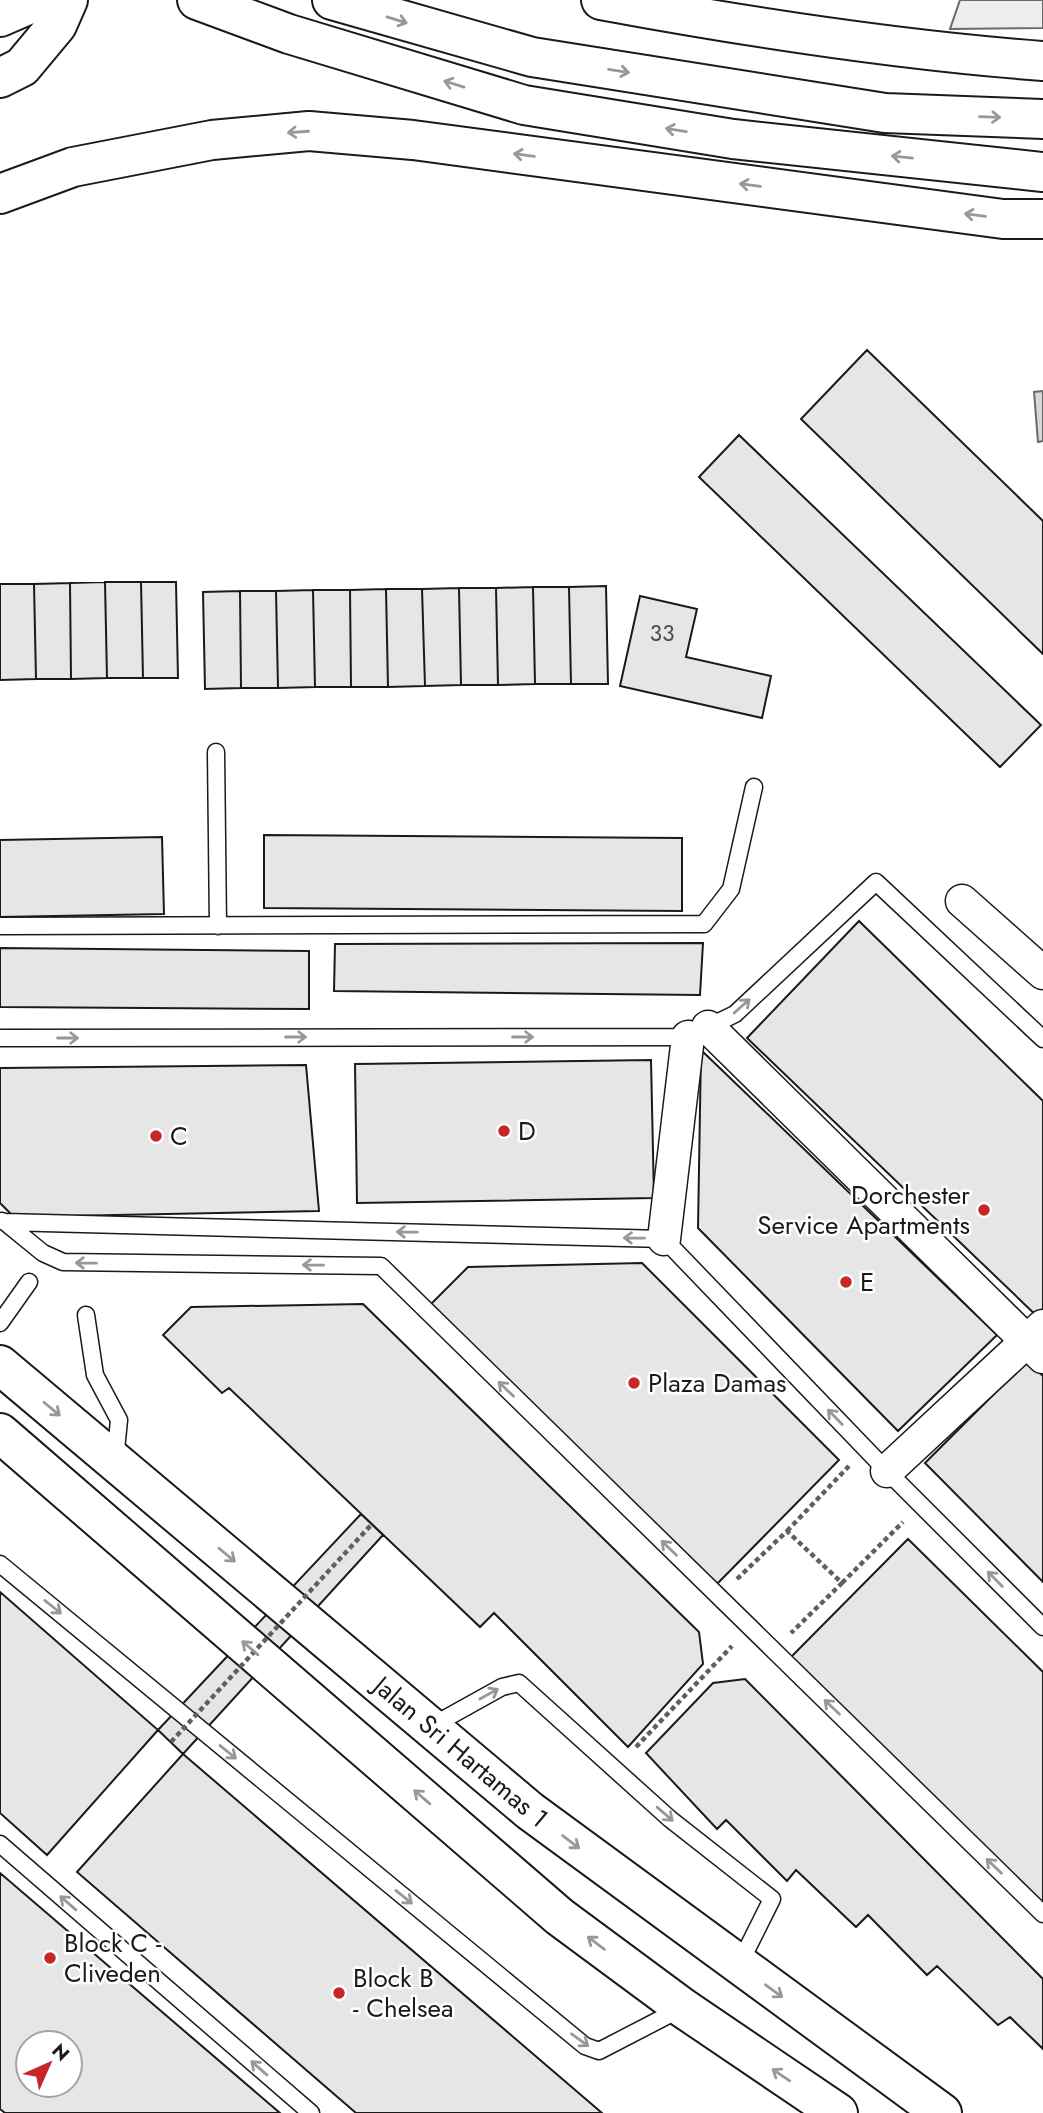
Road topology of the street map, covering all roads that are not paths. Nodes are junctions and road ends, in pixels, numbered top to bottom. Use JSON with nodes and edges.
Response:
{"nodes":[{"id":1,"x":39,"y":0,"type":"edge"},
{"id":2,"x":68,"y":0,"type":"edge"},
{"id":3,"x":197,"y":0,"type":"edge"},
{"id":4,"x":332,"y":0,"type":"edge"},
{"id":5,"x":601,"y":0,"type":"edge"},
{"id":6,"x":0,"y":17,"type":"edge"},
{"id":7,"x":1043,"y":61,"type":"edge"},
{"id":8,"x":0,"y":78,"type":"edge"},
{"id":9,"x":1043,"y":119,"type":"edge"},
{"id":10,"x":1043,"y":172,"type":"edge"},
{"id":11,"x":0,"y":194,"type":"edge"},
{"id":12,"x":1043,"y":219,"type":"edge"},
{"id":13,"x":216,"y":752,"type":"dead end"},
{"id":14,"x":754,"y":788,"type":"dead end"},
{"id":15,"x":962,"y":901,"type":"dead end"},
{"id":16,"x":0,"y":926,"type":"edge"},
{"id":17,"x":218,"y":926,"type":"junction"},
{"id":18,"x":1043,"y":973,"type":"edge"},
{"id":19,"x":698,"y":1032,"type":"junction"},
{"id":20,"x":0,"y":1038,"type":"edge"},
{"id":21,"x":1043,"y":1039,"type":"edge"},
{"id":22,"x":2,"y":1221,"type":"edge"},
{"id":23,"x":664,"y":1239,"type":"junction"},
{"id":24,"x":29,"y":1282,"type":"dead end"},
{"id":25,"x":86,"y":1315,"type":"dead end"},
{"id":26,"x":0,"y":1323,"type":"edge"},
{"id":27,"x":1038,"y":1342,"type":"edge"},
{"id":28,"x":0,"y":1365,"type":"edge"},
{"id":29,"x":0,"y":1433,"type":"edge"},
{"id":30,"x":114,"y":1461,"type":"junction"},
{"id":31,"x":887,"y":1471,"type":"junction"},
{"id":32,"x":0,"y":1564,"type":"edge"},
{"id":33,"x":1043,"y":1627,"type":"edge"},
{"id":34,"x":430,"y":1727,"type":"junction"},
{"id":35,"x":0,"y":1844,"type":"edge"},
{"id":36,"x":1043,"y":1914,"type":"edge"},
{"id":37,"x":739,"y":1965,"type":"junction"},
{"id":38,"x":683,"y":2008,"type":"junction"},
{"id":39,"x":311,"y":2113,"type":"edge"},
{"id":40,"x":838,"y":2113,"type":"edge"},
{"id":41,"x":942,"y":2113,"type":"edge"}],
"edges":[{"from":1,"to":6,"type":"main road"},
{"from":2,"to":8,"type":"main road"},
{"from":10,"to":3,"type":"main road","one_way":true},
{"from":4,"to":9,"type":"main road","one_way":true},
{"from":5,"to":7,"type":"main road"},
{"from":12,"to":11,"type":"main road","one_way":true},
{"from":13,"to":17,"type":"lane"},
{"from":14,"to":17,"type":"lane"},
{"from":15,"to":18,"type":"street"},
{"from":16,"to":17,"type":"lane"},
{"from":20,"to":19,"type":"lane","one_way":true},
{"from":19,"to":21,"type":"lane","one_way":true},
{"from":19,"to":23,"type":"street"},
{"from":19,"to":27,"type":"street"},
{"from":23,"to":22,"type":"lane","one_way":true},
{"from":36,"to":22,"type":"lane","one_way":true},
{"from":31,"to":23,"type":"lane","one_way":true},
{"from":24,"to":26,"type":"lane"},
{"from":25,"to":30,"type":"lane"},
{"from":27,"to":31,"type":"street"},
{"from":28,"to":30,"type":"main road","name":"Jalan Sri Hartamas 1","one_way":true},
{"from":38,"to":29,"type":"main road","one_way":true},
{"from":30,"to":34,"type":"main road","name":"Jalan Sri Hartamas 1","one_way":true},
{"from":33,"to":31,"type":"lane","one_way":true},
{"from":32,"to":38,"type":"lane","one_way":true},
{"from":34,"to":37,"type":"main road","name":"Jalan Sri Hartamas 1","one_way":true},
{"from":34,"to":37,"type":"lane","one_way":true},
{"from":39,"to":35,"type":"lane","one_way":true},
{"from":37,"to":41,"type":"main road","name":"Jalan Sri Hartamas 1","one_way":true},
{"from":40,"to":38,"type":"main road","one_way":true}]}
